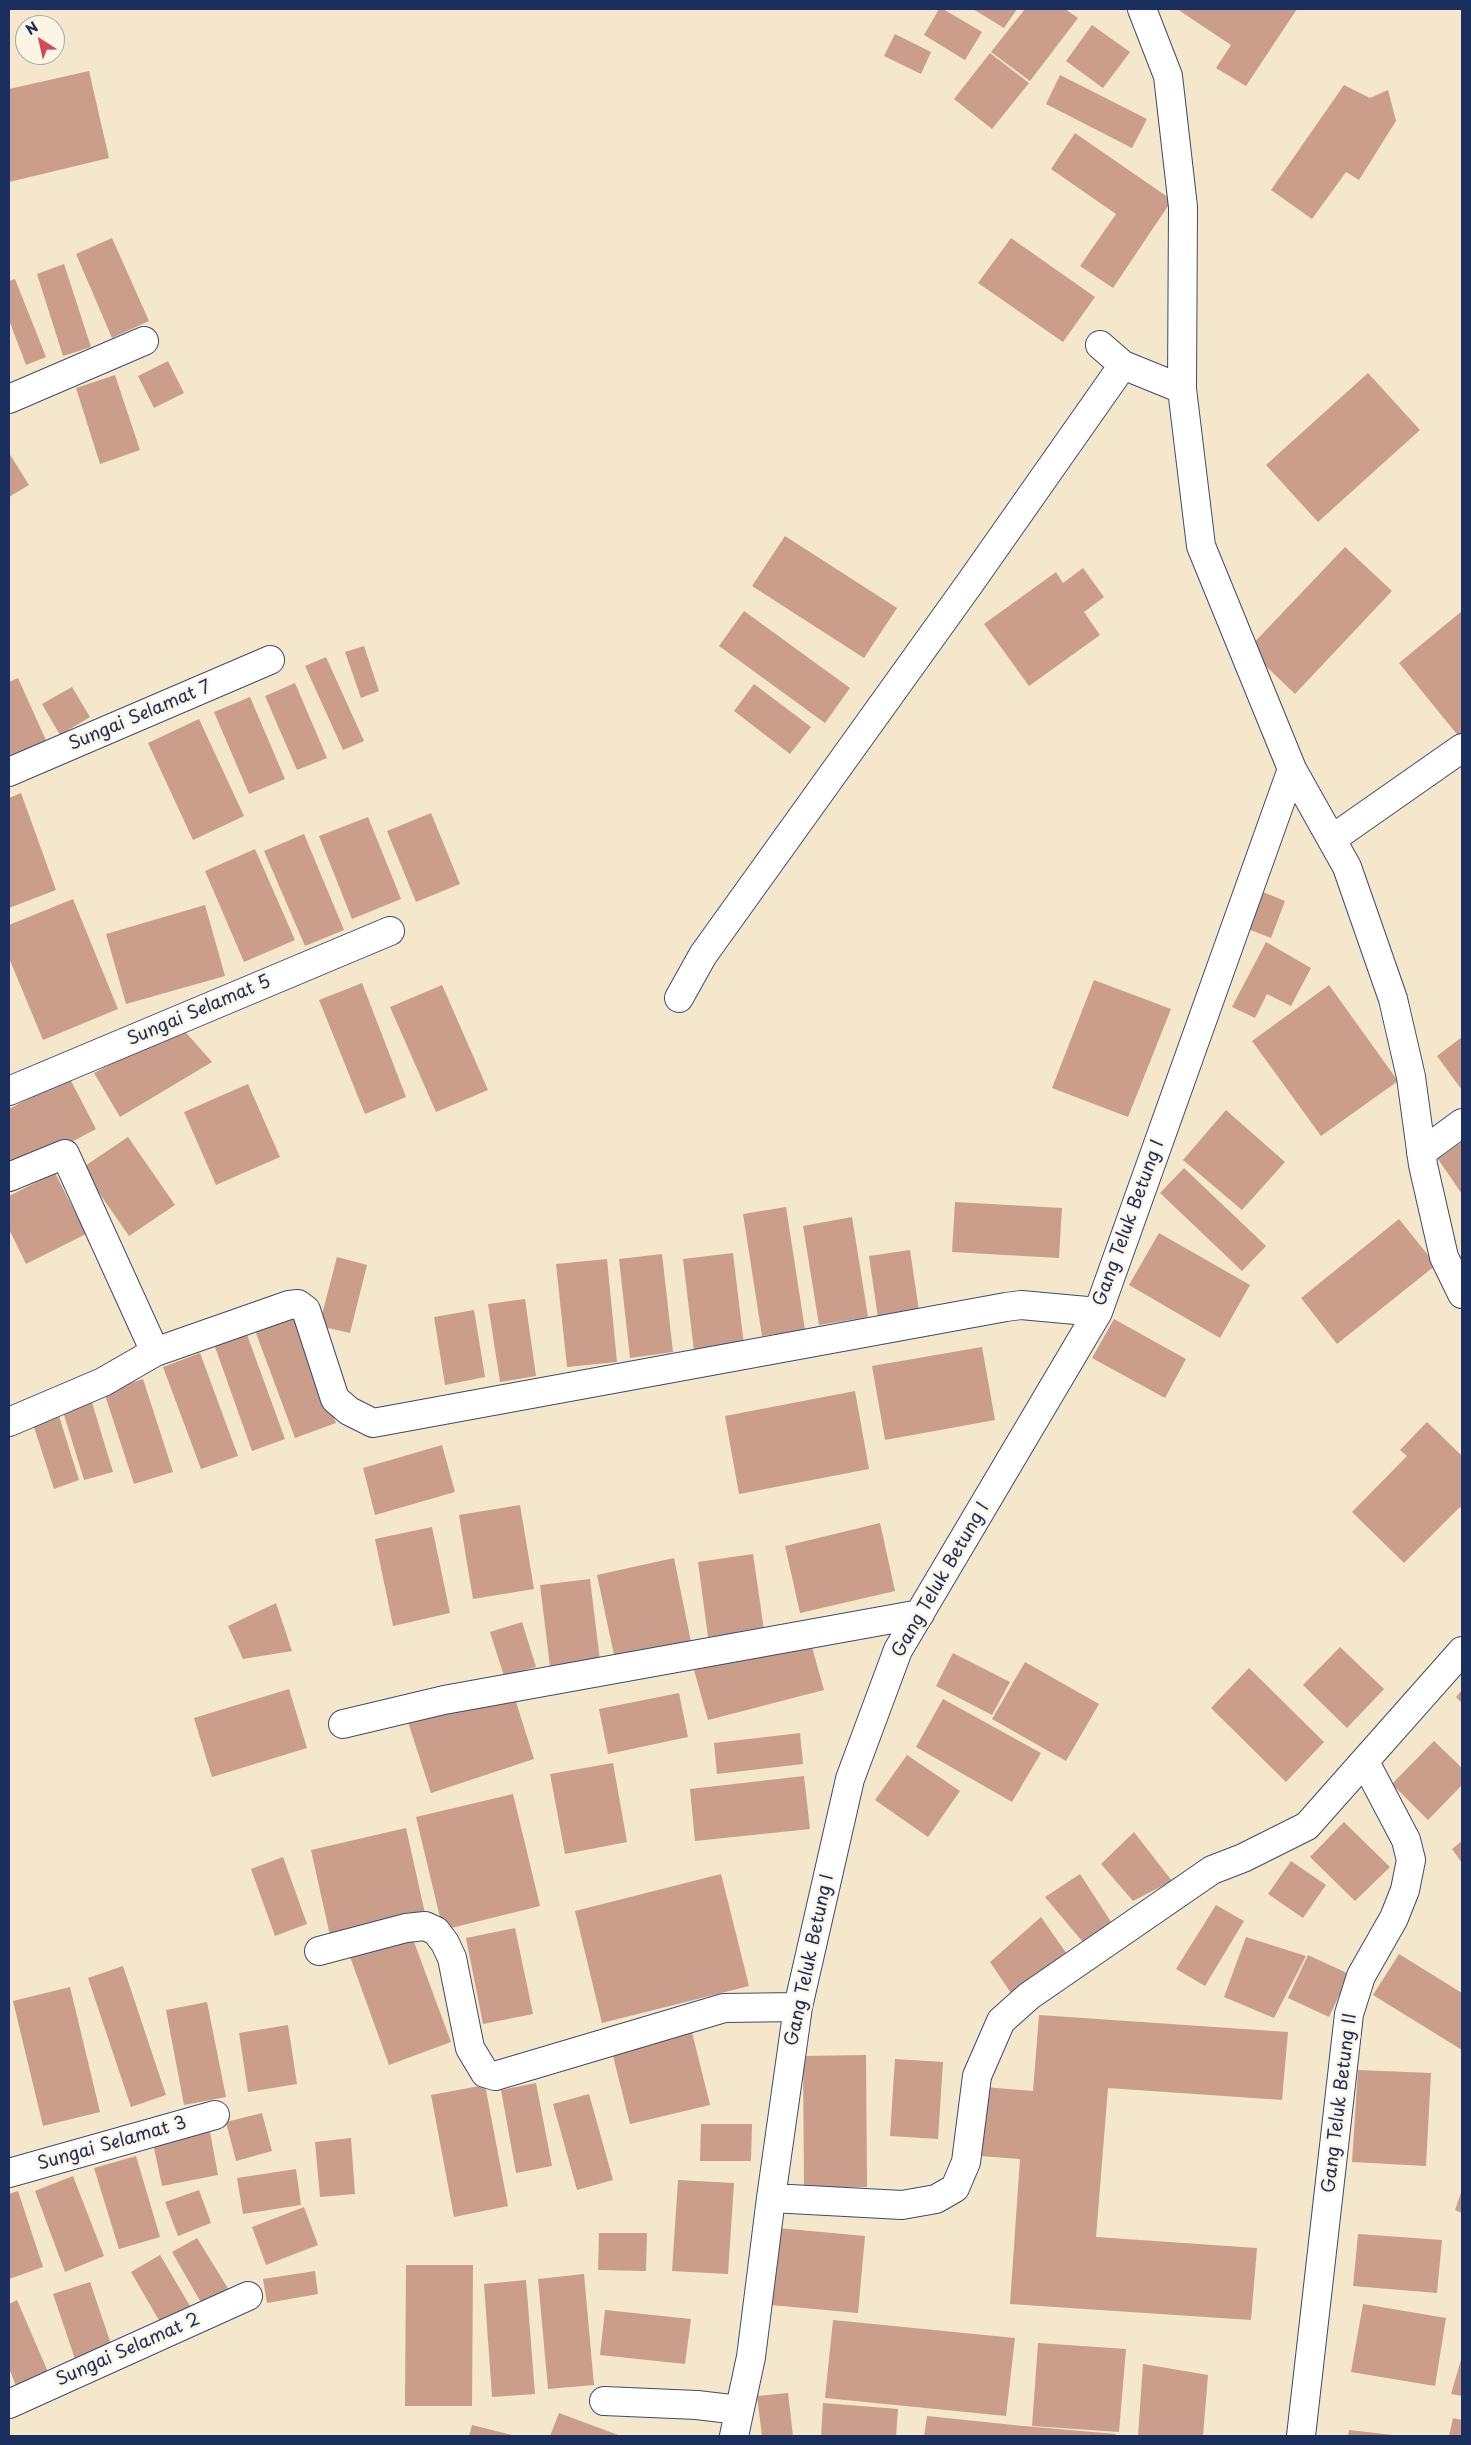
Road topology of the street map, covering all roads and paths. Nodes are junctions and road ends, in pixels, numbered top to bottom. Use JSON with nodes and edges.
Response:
{"nodes":[{"id":1,"x":1142,"y":9,"type":"edge"},
{"id":2,"x":144,"y":341,"type":"dead end"},
{"id":3,"x":1100,"y":345,"type":"dead end"},
{"id":4,"x":1123,"y":365,"type":"junction"},
{"id":5,"x":1182,"y":389,"type":"junction"},
{"id":6,"x":9,"y":399,"type":"edge"},
{"id":7,"x":270,"y":660,"type":"dead end"},
{"id":8,"x":1462,"y":748,"type":"edge"},
{"id":9,"x":1292,"y":769,"type":"junction"},
{"id":10,"x":9,"y":772,"type":"edge"},
{"id":11,"x":1332,"y":840,"type":"junction"},
{"id":12,"x":390,"y":931,"type":"dead end"},
{"id":13,"x":679,"y":998,"type":"dead end"},
{"id":14,"x":9,"y":1091,"type":"edge"},
{"id":15,"x":1462,"y":1123,"type":"edge"},
{"id":16,"x":1421,"y":1153,"type":"junction"},
{"id":17,"x":9,"y":1177,"type":"edge"},
{"id":18,"x":1462,"y":1294,"type":"edge"},
{"id":19,"x":1098,"y":1312,"type":"junction"},
{"id":20,"x":155,"y":1352,"type":"junction"},
{"id":21,"x":9,"y":1422,"type":"edge"},
{"id":22,"x":920,"y":1614,"type":"junction"},
{"id":23,"x":1462,"y":1651,"type":"edge"},
{"id":24,"x":343,"y":1724,"type":"dead end"},
{"id":25,"x":1365,"y":1762,"type":"junction"},
{"id":26,"x":318,"y":1951,"type":"dead end"},
{"id":27,"x":798,"y":2007,"type":"junction"},
{"id":28,"x":215,"y":2115,"type":"dead end"},
{"id":29,"x":9,"y":2173,"type":"edge"},
{"id":30,"x":770,"y":2198,"type":"junction"},
{"id":31,"x":248,"y":2296,"type":"dead end"},
{"id":32,"x":604,"y":2401,"type":"dead end"},
{"id":33,"x":9,"y":2404,"type":"edge"},
{"id":34,"x":740,"y":2410,"type":"junction"},
{"id":35,"x":734,"y":2436,"type":"edge"},
{"id":36,"x":1301,"y":2436,"type":"edge"}],
"edges":[{"from":1,"to":5,"type":"street"},
{"from":2,"to":6,"type":"street"},
{"from":3,"to":4,"type":"street"},
{"from":4,"to":5,"type":"street"},
{"from":4,"to":13,"type":"street"},
{"from":5,"to":9,"type":"street"},
{"from":7,"to":10,"type":"street","name":"Sungai Selamat 7"},
{"from":8,"to":11,"type":"street"},
{"from":9,"to":11,"type":"street"},
{"from":9,"to":19,"type":"street","name":"Gang Teluk Betung I"},
{"from":11,"to":16,"type":"street"},
{"from":12,"to":14,"type":"street","name":"Sungai Selamat 5"},
{"from":15,"to":16,"type":"street"},
{"from":16,"to":18,"type":"street"},
{"from":17,"to":20,"type":"street"},
{"from":19,"to":20,"type":"street"},
{"from":19,"to":22,"type":"street","name":"Gang Teluk Betung I"},
{"from":20,"to":21,"type":"street"},
{"from":22,"to":24,"type":"street"},
{"from":22,"to":27,"type":"street","name":"Gang Teluk Betung I"},
{"from":23,"to":25,"type":"street"},
{"from":25,"to":30,"type":"street"},
{"from":25,"to":36,"type":"street","name":"Gang Teluk Betung II"},
{"from":26,"to":27,"type":"street"},
{"from":27,"to":30,"type":"street","name":"Gang Teluk Betung I"},
{"from":28,"to":29,"type":"street","name":"Sungai Selamat 3"},
{"from":30,"to":34,"type":"street","name":"Gang Teluk Betung I"},
{"from":31,"to":33,"type":"street","name":"Sungai Selamat 2"},
{"from":32,"to":34,"type":"street"},
{"from":34,"to":35,"type":"street","name":"Gang Teluk Betung I"}]}
